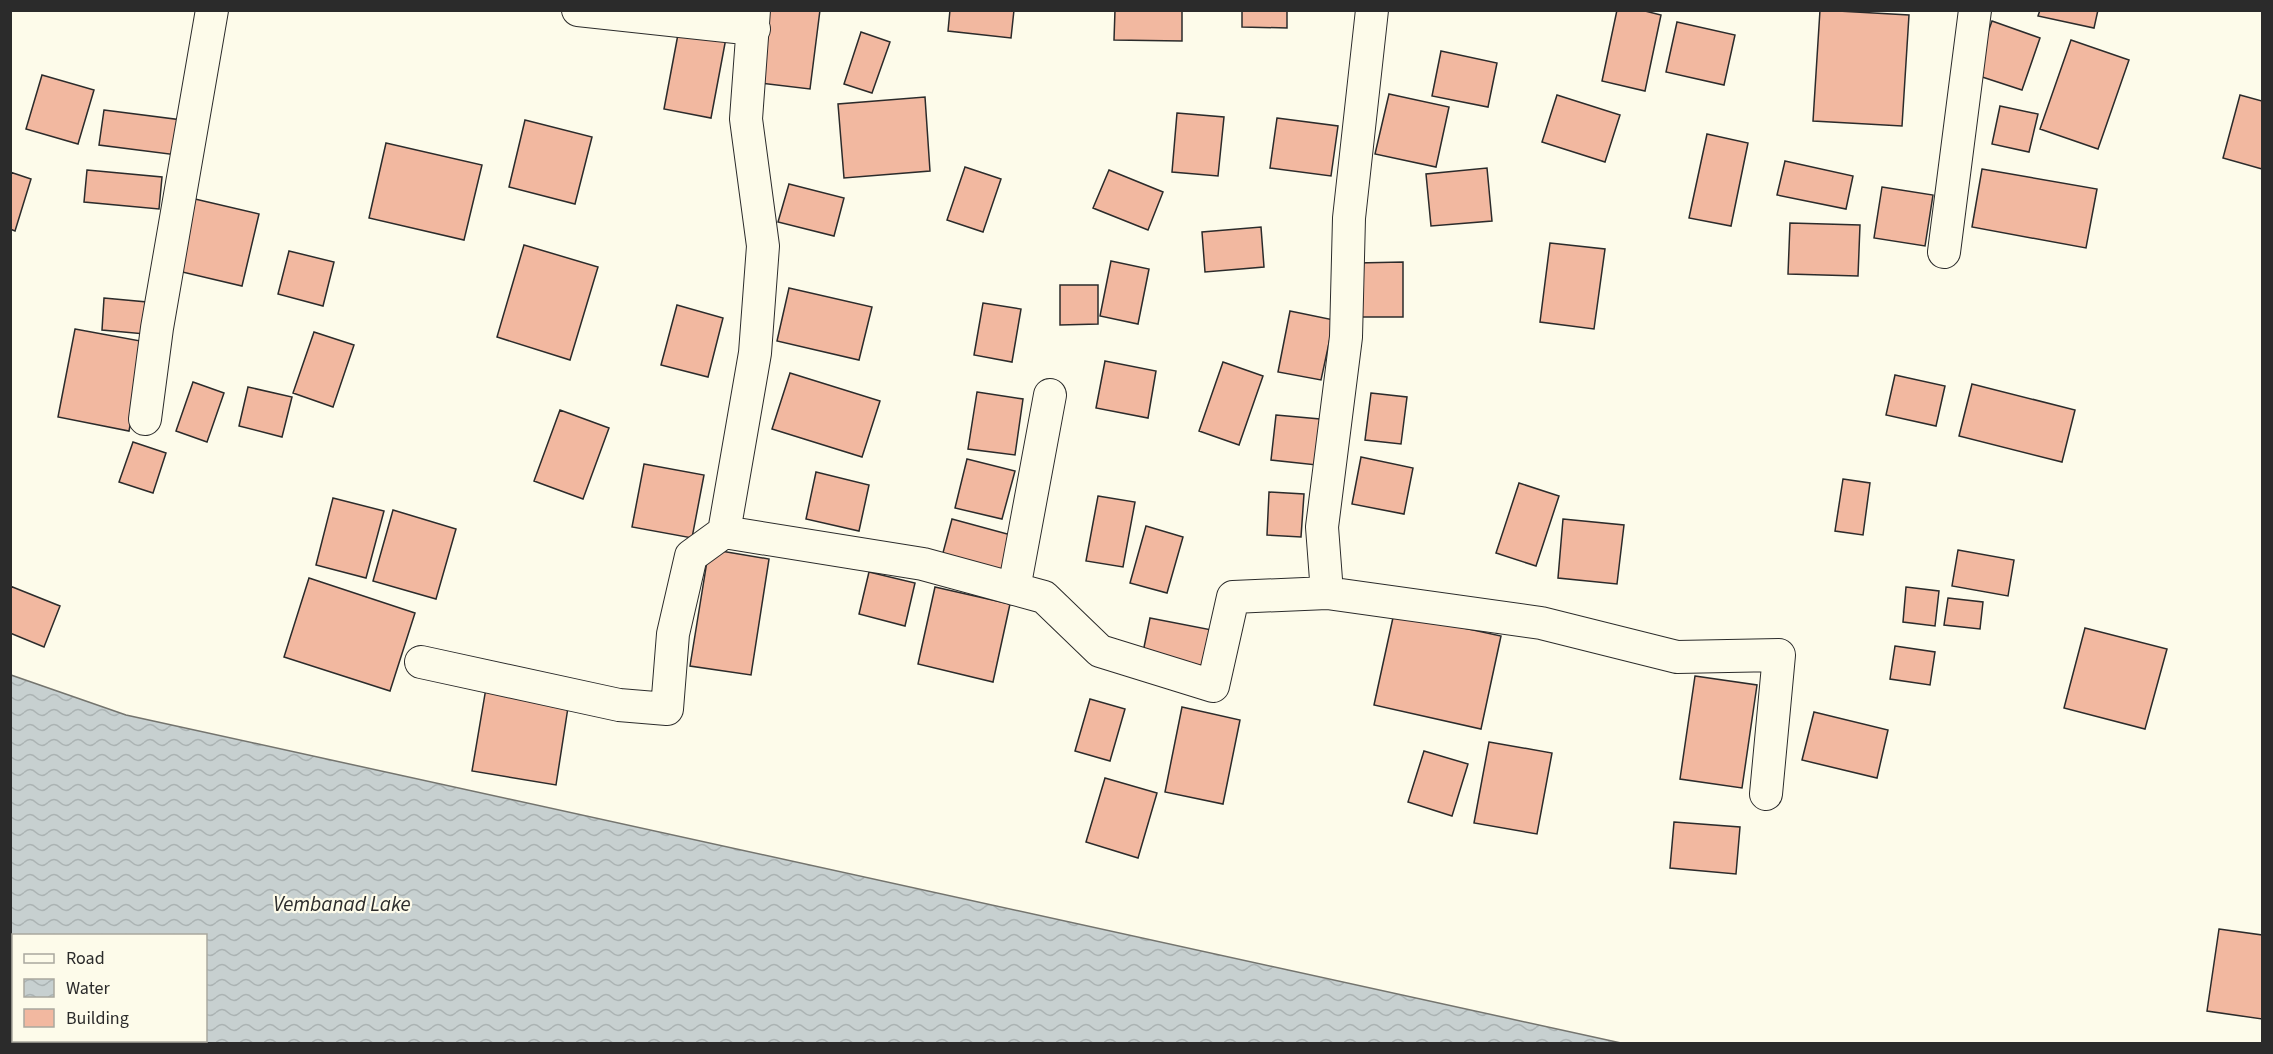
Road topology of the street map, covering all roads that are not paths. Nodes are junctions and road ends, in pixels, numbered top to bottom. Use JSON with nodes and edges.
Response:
{"nodes":[{"id":1,"x":212,"y":10,"type":"edge"},
{"id":2,"x":578,"y":10,"type":"edge"},
{"id":3,"x":1372,"y":10,"type":"edge"},
{"id":4,"x":1975,"y":10,"type":"edge"},
{"id":5,"x":754,"y":20,"type":"edge"},
{"id":6,"x":1944,"y":252,"type":"dead end"},
{"id":7,"x":1050,"y":395,"type":"dead end"},
{"id":8,"x":145,"y":419,"type":"dead end"},
{"id":9,"x":724,"y":532,"type":"junction"},
{"id":10,"x":1014,"y":589,"type":"junction"},
{"id":11,"x":1327,"y":593,"type":"junction"},
{"id":12,"x":421,"y":662,"type":"dead end"},
{"id":13,"x":1766,"y":794,"type":"dead end"}],
"edges":[{"from":1,"to":8,"type":"street"},
{"from":2,"to":5,"type":"street"},
{"from":3,"to":11,"type":"street"},
{"from":4,"to":6,"type":"street"},
{"from":5,"to":9,"type":"street"},
{"from":7,"to":10,"type":"street"},
{"from":9,"to":10,"type":"street"},
{"from":9,"to":12,"type":"street"},
{"from":10,"to":11,"type":"street"},
{"from":11,"to":13,"type":"street"}]}
